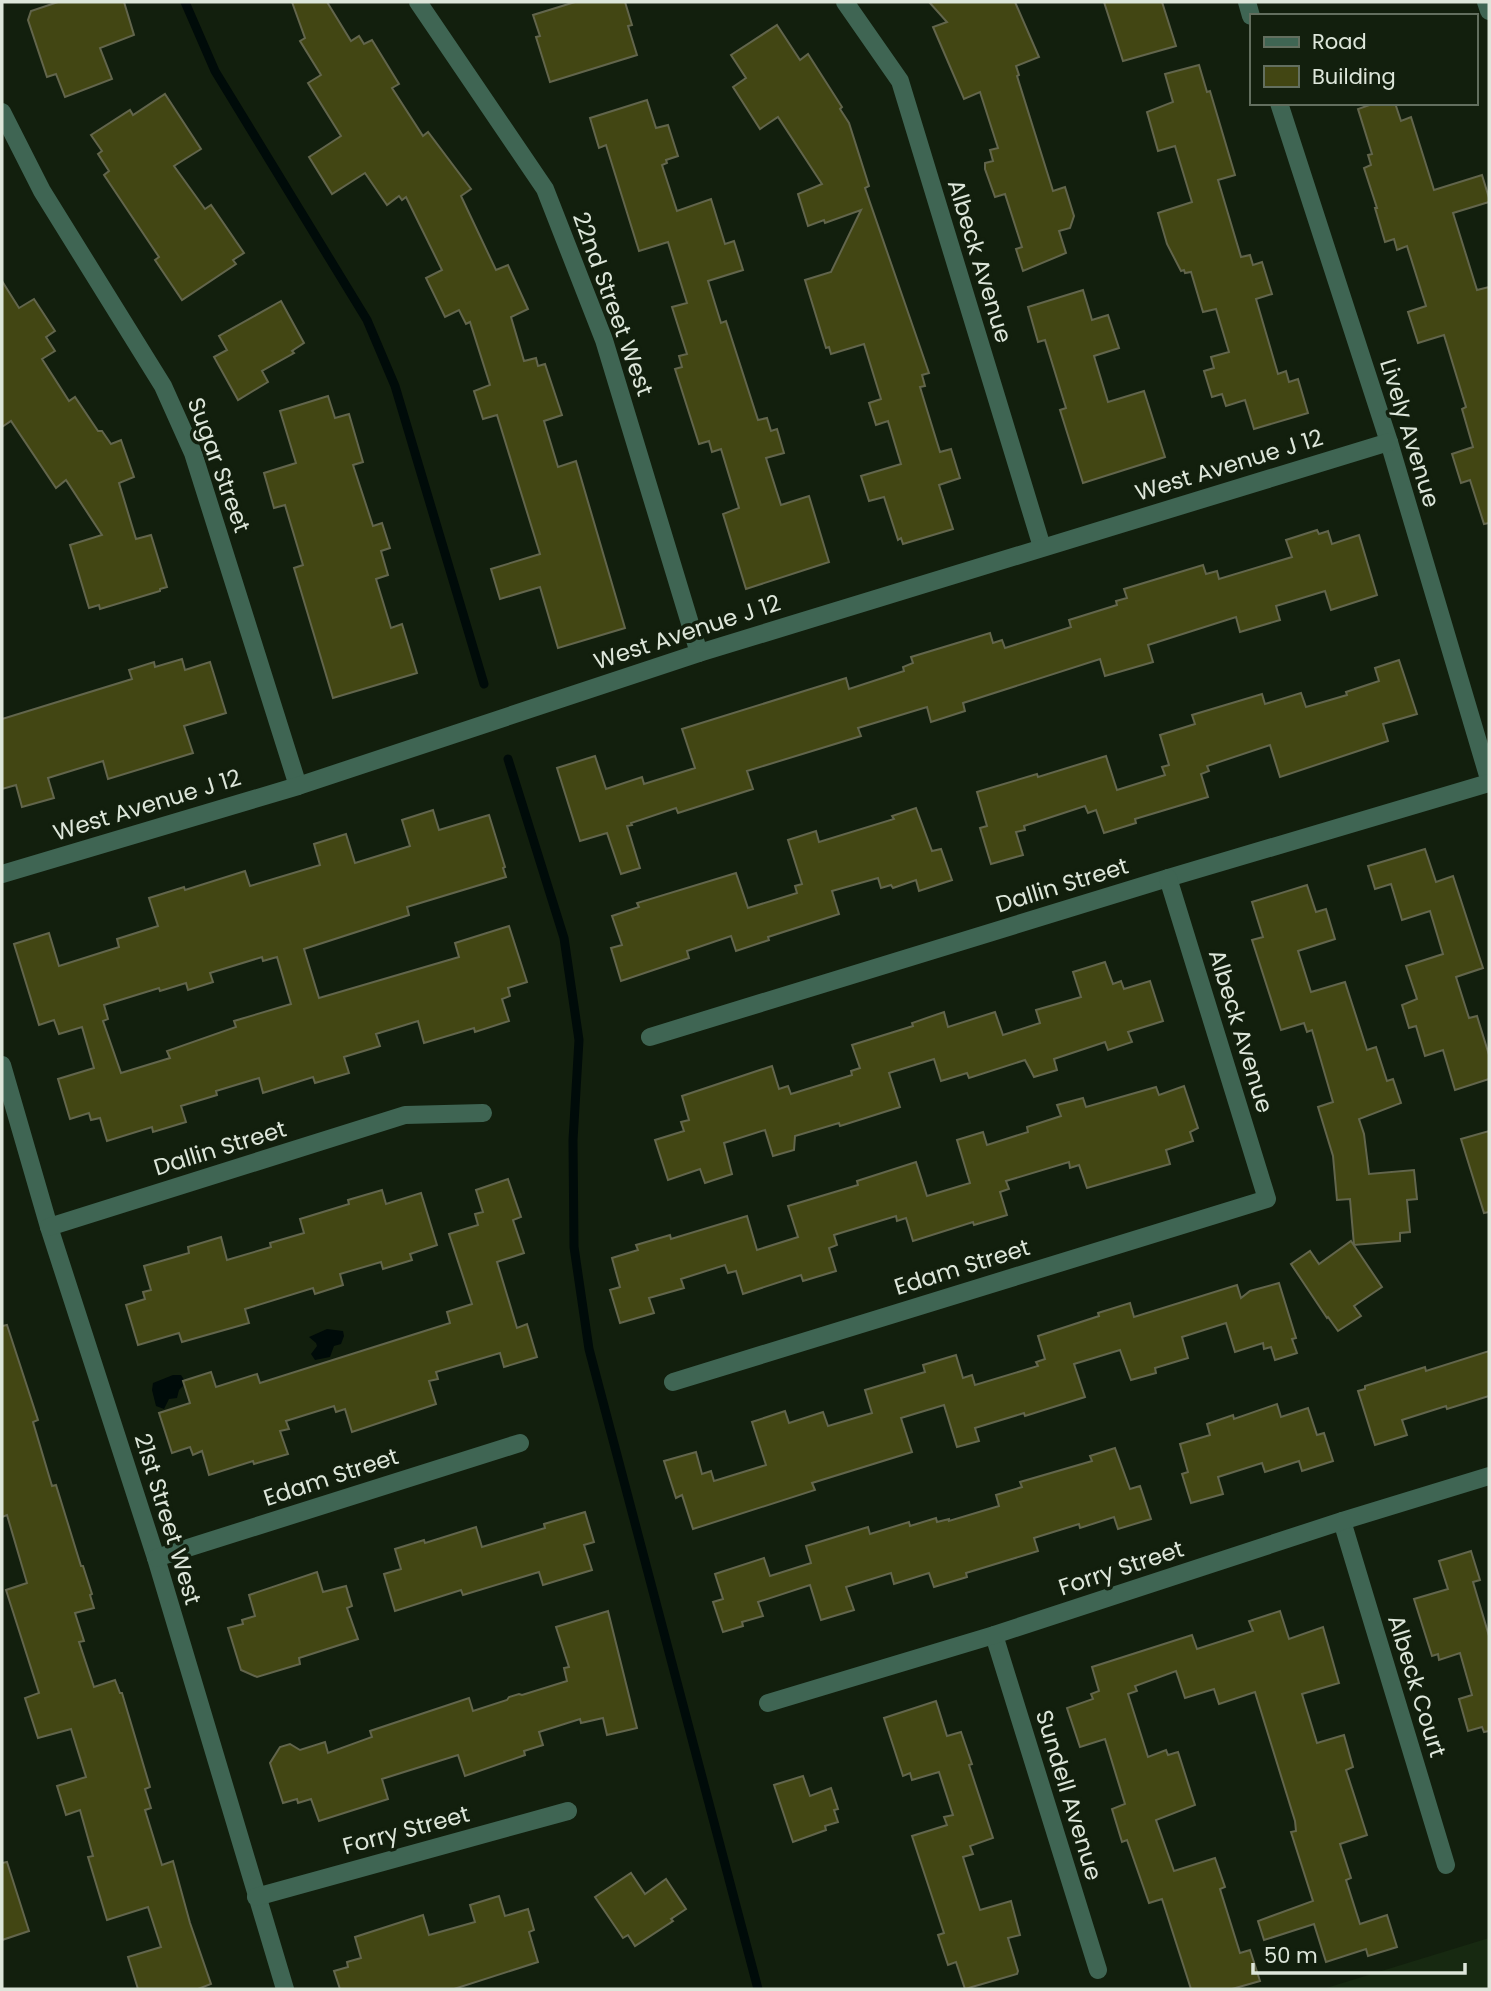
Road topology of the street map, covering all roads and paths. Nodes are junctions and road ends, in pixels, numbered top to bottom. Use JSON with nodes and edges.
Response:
{"nodes":[{"id":1,"x":418,"y":2,"type":"edge"},
{"id":2,"x":845,"y":2,"type":"edge"},
{"id":3,"x":1486,"y":2,"type":"edge"},
{"id":4,"x":1489,"y":11,"type":"edge"},
{"id":5,"x":1280,"y":105,"type":"edge"},
{"id":6,"x":2,"y":112,"type":"edge"},
{"id":7,"x":1389,"y":442,"type":"junction"},
{"id":8,"x":1042,"y":547,"type":"junction"},
{"id":9,"x":699,"y":653,"type":"junction"},
{"id":10,"x":1489,"y":781,"type":"edge"},
{"id":11,"x":298,"y":786,"type":"junction"},
{"id":12,"x":2,"y":874,"type":"edge"},
{"id":13,"x":1168,"y":878,"type":"junction"},
{"id":14,"x":650,"y":1037,"type":"dead end"},
{"id":15,"x":2,"y":1065,"type":"edge"},
{"id":16,"x":483,"y":1113,"type":"dead end"},
{"id":17,"x":1267,"y":1199,"type":"joint"},
{"id":18,"x":49,"y":1227,"type":"junction"},
{"id":19,"x":673,"y":1382,"type":"dead end"},
{"id":20,"x":520,"y":1443,"type":"dead end"},
{"id":21,"x":1489,"y":1476,"type":"edge"},
{"id":22,"x":1342,"y":1521,"type":"junction"},
{"id":23,"x":156,"y":1558,"type":"junction"},
{"id":24,"x":994,"y":1635,"type":"junction"},
{"id":25,"x":768,"y":1703,"type":"dead end"},
{"id":26,"x":568,"y":1811,"type":"dead end"},
{"id":27,"x":1446,"y":1865,"type":"dead end"},
{"id":28,"x":257,"y":1897,"type":"junction"},
{"id":29,"x":1098,"y":1970,"type":"dead end"},
{"id":30,"x":285,"y":1989,"type":"edge"}],
"edges":[{"from":1,"to":9,"type":"street","name":"22nd Street West"},
{"from":2,"to":8,"type":"street","name":"Albeck Avenue"},
{"from":3,"to":4,"type":"street"},
{"from":5,"to":7,"type":"street","name":"Lively Avenue"},
{"from":6,"to":11,"type":"street","name":"Sugar Street"},
{"from":7,"to":8,"type":"street","name":"West Avenue J 12"},
{"from":7,"to":10,"type":"street","name":"Lively Avenue"},
{"from":8,"to":9,"type":"street","name":"West Avenue J 12"},
{"from":9,"to":11,"type":"street","name":"West Avenue J 12"},
{"from":10,"to":13,"type":"street","name":"Dallin Street"},
{"from":11,"to":12,"type":"street","name":"West Avenue J 12"},
{"from":13,"to":14,"type":"street","name":"Dallin Street"},
{"from":13,"to":17,"type":"street","name":"Albeck Avenue"},
{"from":15,"to":18,"type":"street","name":"21st Street West"},
{"from":16,"to":18,"type":"street","name":"Dallin Street"},
{"from":17,"to":19,"type":"street","name":"Edam Street"},
{"from":18,"to":23,"type":"street","name":"21st Street West"},
{"from":20,"to":23,"type":"street","name":"Edam Street"},
{"from":21,"to":22,"type":"street","name":"Forry Street"},
{"from":22,"to":24,"type":"street","name":"Forry Street"},
{"from":22,"to":27,"type":"street","name":"Albeck Court"},
{"from":23,"to":28,"type":"street","name":"21st Street West"},
{"from":24,"to":25,"type":"street","name":"Forry Street"},
{"from":24,"to":29,"type":"street","name":"Sundell Avenue"},
{"from":26,"to":28,"type":"street","name":"Forry Street"},
{"from":28,"to":30,"type":"street","name":"21st Street West"}]}
